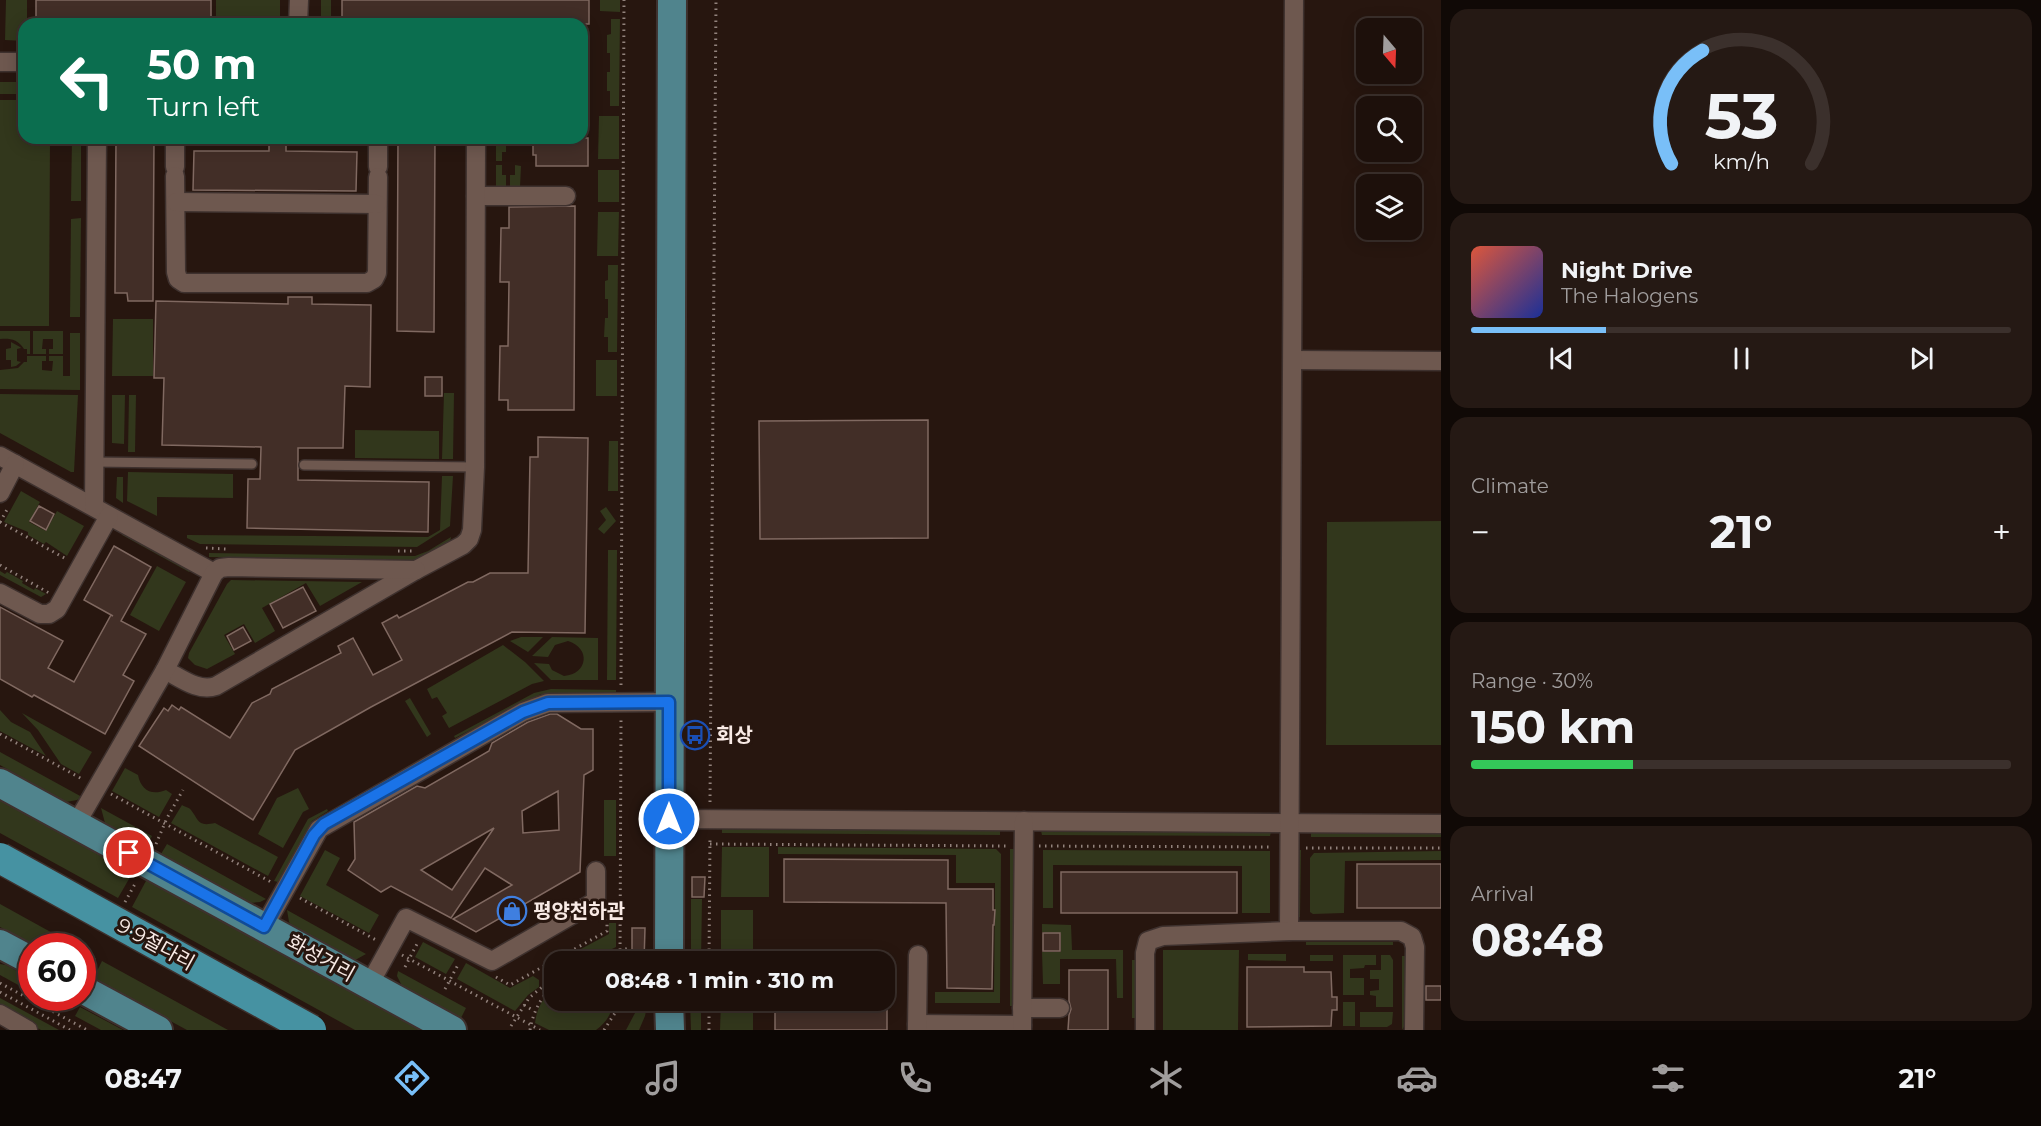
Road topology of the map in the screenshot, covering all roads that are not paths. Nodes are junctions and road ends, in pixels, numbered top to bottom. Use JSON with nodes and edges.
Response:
{"nodes":[{"id":1,"x":299,"y":0,"type":"edge"},
{"id":2,"x":672,"y":0,"type":"edge"},
{"id":3,"x":1294,"y":0,"type":"edge"},
{"id":4,"x":298,"y":18,"type":"edge"},
{"id":5,"x":0,"y":62,"type":"edge"},
{"id":6,"x":18,"y":62,"type":"edge"},
{"id":7,"x":97,"y":144,"type":"edge"},
{"id":8,"x":175,"y":144,"type":"edge"},
{"id":9,"x":378,"y":144,"type":"edge"},
{"id":10,"x":476,"y":144,"type":"edge"},
{"id":11,"x":476,"y":196,"type":"junction"},
{"id":12,"x":566,"y":196,"type":"dead end"},
{"id":13,"x":176,"y":202,"type":"junction"},
{"id":14,"x":377,"y":204,"type":"junction"},
{"id":15,"x":1293,"y":360,"type":"junction"},
{"id":16,"x":1441,"y":361,"type":"edge"},
{"id":17,"x":8,"y":460,"type":"edge"},
{"id":18,"x":94,"y":462,"type":"junction"},
{"id":19,"x":252,"y":464,"type":"dead end"},
{"id":20,"x":304,"y":465,"type":"dead end"},
{"id":21,"x":475,"y":467,"type":"junction"},
{"id":22,"x":0,"y":493,"type":"edge"},
{"id":23,"x":101,"y":512,"type":"junction"},
{"id":24,"x":416,"y":570,"type":"junction"},
{"id":25,"x":214,"y":573,"type":"junction"},
{"id":26,"x":0,"y":593,"type":"edge"},
{"id":27,"x":165,"y":670,"type":"junction"},
{"id":28,"x":669,"y":702,"type":"junction"},
{"id":29,"x":0,"y":783,"type":"edge"},
{"id":30,"x":669,"y":819,"type":"junction"},
{"id":31,"x":1024,"y":821,"type":"junction"},
{"id":32,"x":1290,"y":823,"type":"junction"},
{"id":33,"x":76,"y":824,"type":"junction"},
{"id":34,"x":1441,"y":824,"type":"edge"},
{"id":35,"x":0,"y":858,"type":"edge"},
{"id":36,"x":596,"y":871,"type":"dead end"},
{"id":37,"x":0,"y":879,"type":"edge"},
{"id":38,"x":264,"y":927,"type":"junction"},
{"id":39,"x":1289,"y":932,"type":"junction"},
{"id":40,"x":0,"y":944,"type":"edge"},
{"id":41,"x":669,"y":951,"type":"edge"},
{"id":42,"x":18,"y":954,"type":"edge"},
{"id":43,"x":918,"y":955,"type":"dead end"},
{"id":44,"x":369,"y":985,"type":"junction"},
{"id":45,"x":96,"y":997,"type":"edge"},
{"id":46,"x":1060,"y":1008,"type":"dead end"},
{"id":47,"x":669,"y":1011,"type":"edge"},
{"id":48,"x":0,"y":1014,"type":"edge"},
{"id":49,"x":1022,"y":1021,"type":"edge"},
{"id":50,"x":917,"y":1027,"type":"edge"},
{"id":51,"x":28,"y":1030,"type":"edge"},
{"id":52,"x":158,"y":1030,"type":"edge"},
{"id":53,"x":274,"y":1030,"type":"edge"},
{"id":54,"x":311,"y":1030,"type":"edge"},
{"id":55,"x":452,"y":1030,"type":"edge"},
{"id":56,"x":669,"y":1030,"type":"edge"},
{"id":57,"x":1145,"y":1030,"type":"edge"},
{"id":58,"x":1414,"y":1030,"type":"edge"}],
"edges":[{"from":1,"to":4,"type":"street"},
{"from":2,"to":28,"type":"main road"},
{"from":3,"to":15,"type":"street"},
{"from":5,"to":6,"type":"street"},
{"from":7,"to":18,"type":"street"},
{"from":8,"to":13,"type":"street"},
{"from":9,"to":14,"type":"street"},
{"from":10,"to":11,"type":"street"},
{"from":11,"to":12,"type":"street"},
{"from":11,"to":21,"type":"street"},
{"from":13,"to":14,"type":"street"},
{"from":13,"to":14,"type":"street"},
{"from":15,"to":16,"type":"street"},
{"from":15,"to":32,"type":"street"},
{"from":17,"to":22,"type":"street"},
{"from":17,"to":23,"type":"street"},
{"from":18,"to":19,"type":"lane"},
{"from":18,"to":23,"type":"street"},
{"from":20,"to":21,"type":"lane"},
{"from":21,"to":24,"type":"street"},
{"from":23,"to":25,"type":"street"},
{"from":23,"to":26,"type":"street"},
{"from":24,"to":25,"type":"street"},
{"from":24,"to":27,"type":"street"},
{"from":25,"to":27,"type":"street"},
{"from":27,"to":33,"type":"street"},
{"from":28,"to":30,"type":"main road"},
{"from":28,"to":38,"type":"street"},
{"from":29,"to":33,"type":"main road","name":"화성거리"},
{"from":30,"to":31,"type":"street"},
{"from":30,"to":41,"type":"main road"},
{"from":31,"to":32,"type":"street"},
{"from":31,"to":49,"type":"street"},
{"from":32,"to":34,"type":"street"},
{"from":32,"to":39,"type":"street"},
{"from":33,"to":38,"type":"main road","name":"화성거리"},
{"from":35,"to":54,"type":"highway","name":"9·9절다리","bridge":true},
{"from":36,"to":44,"type":"street"},
{"from":37,"to":53,"type":"highway","name":"9·9절다리"},
{"from":38,"to":44,"type":"main road","name":"화성거리"},
{"from":39,"to":57,"type":"street"},
{"from":39,"to":58,"type":"street"},
{"from":40,"to":42,"type":"main road"},
{"from":43,"to":50,"type":"street"},
{"from":44,"to":55,"type":"main road","name":"화성거리"},
{"from":45,"to":52,"type":"main road"},
{"from":46,"to":49,"type":"street"},
{"from":47,"to":56,"type":"main road"},
{"from":48,"to":51,"type":"street"},
{"from":49,"to":50,"type":"street"}]}
